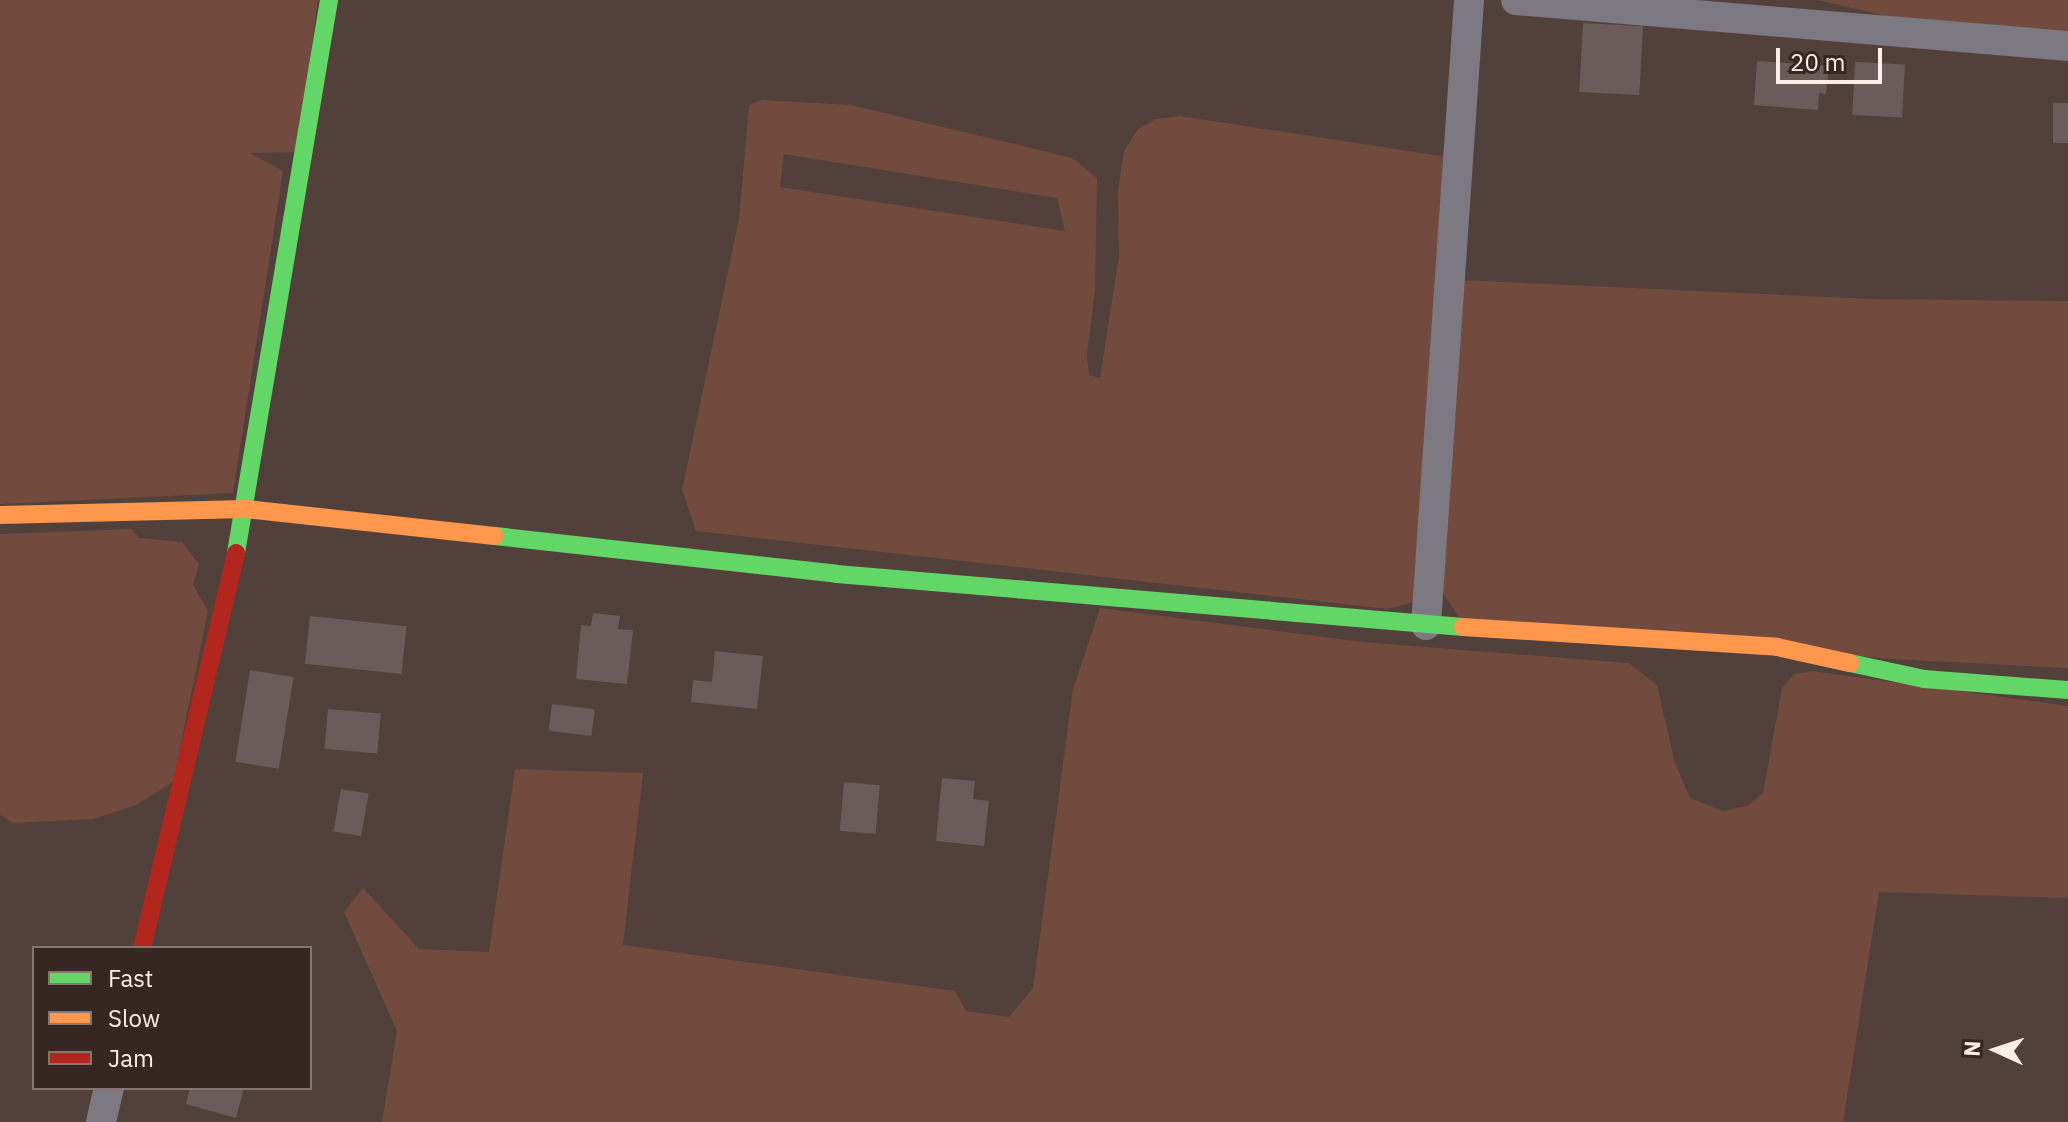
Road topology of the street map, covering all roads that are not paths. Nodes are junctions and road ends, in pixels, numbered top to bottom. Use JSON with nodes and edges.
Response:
{"nodes":[{"id":1,"x":329,"y":0,"type":"edge"},
{"id":2,"x":1469,"y":0,"type":"edge"},
{"id":3,"x":1516,"y":0,"type":"edge"},
{"id":4,"x":2068,"y":46,"type":"edge"},
{"id":5,"x":246,"y":509,"type":"junction"},
{"id":6,"x":0,"y":515,"type":"edge"},
{"id":7,"x":1426,"y":625,"type":"junction"},
{"id":8,"x":2068,"y":690,"type":"edge"},
{"id":9,"x":142,"y":946,"type":"edge"},
{"id":10,"x":109,"y":1090,"type":"edge"},
{"id":11,"x":101,"y":1122,"type":"edge"}],
"edges":[{"from":1,"to":5,"type":"street"},
{"from":2,"to":7,"type":"street"},
{"from":3,"to":4,"type":"street"},
{"from":5,"to":6,"type":"street"},
{"from":5,"to":7,"type":"street"},
{"from":5,"to":9,"type":"street"},
{"from":7,"to":8,"type":"street"},
{"from":10,"to":11,"type":"street"}]}
